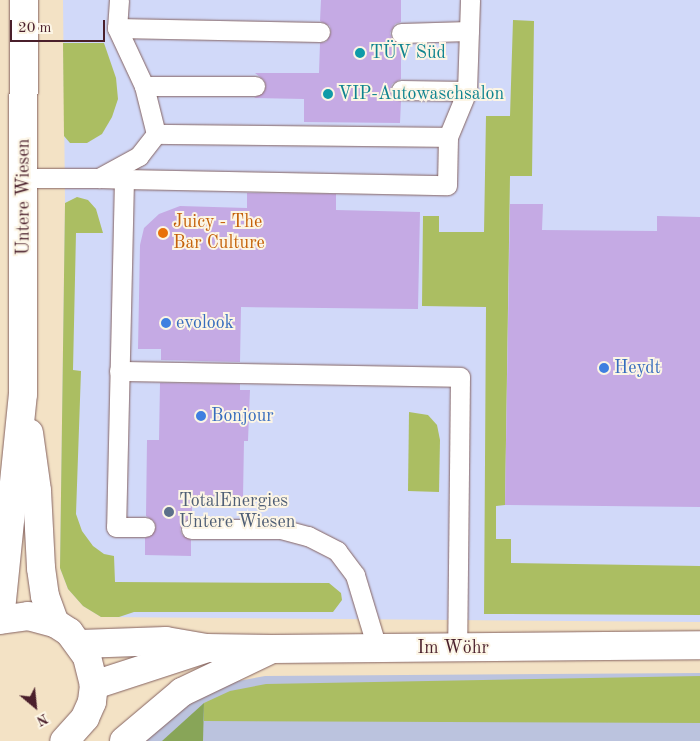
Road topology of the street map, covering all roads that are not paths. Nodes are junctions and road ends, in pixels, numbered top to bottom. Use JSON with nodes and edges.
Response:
{"nodes":[{"id":1,"x":24,"y":0,"type":"edge"},
{"id":2,"x":119,"y":0,"type":"edge"},
{"id":3,"x":470,"y":0,"type":"edge"},
{"id":4,"x":117,"y":28,"type":"junction"},
{"id":5,"x":469,"y":31,"type":"junction"},
{"id":6,"x":320,"y":32,"type":"dead end"},
{"id":7,"x":401,"y":33,"type":"dead end"},
{"id":8,"x":144,"y":86,"type":"junction"},
{"id":9,"x":254,"y":86,"type":"dead end"},
{"id":10,"x":401,"y":90,"type":"dead end"},
{"id":11,"x":467,"y":92,"type":"junction"},
{"id":12,"x":156,"y":134,"type":"junction"},
{"id":13,"x":448,"y":137,"type":"junction"},
{"id":14,"x":24,"y":178,"type":"junction"},
{"id":15,"x":99,"y":178,"type":"junction"},
{"id":16,"x":124,"y":179,"type":"junction"},
{"id":17,"x":119,"y":371,"type":"junction"},
{"id":18,"x":23,"y":394,"type":"junction"},
{"id":19,"x":145,"y":527,"type":"dead end"},
{"id":20,"x":192,"y":528,"type":"dead end"},
{"id":21,"x":0,"y":620,"type":"edge"},
{"id":22,"x":55,"y":623,"type":"junction"},
{"id":23,"x":80,"y":644,"type":"junction"},
{"id":24,"x":700,"y":645,"type":"edge"},
{"id":25,"x":206,"y":648,"type":"junction"},
{"id":26,"x":377,"y":648,"type":"junction"},
{"id":27,"x":457,"y":648,"type":"junction"},
{"id":28,"x":272,"y":649,"type":"junction"},
{"id":29,"x":94,"y":685,"type":"junction"},
{"id":30,"x":64,"y":741,"type":"edge"},
{"id":31,"x":124,"y":741,"type":"edge"}],
"edges":[{"from":1,"to":14,"type":"street","name":"Untere Wiesen"},
{"from":2,"to":4,"type":"lane"},
{"from":3,"to":5,"type":"lane"},
{"from":4,"to":6,"type":"lane"},
{"from":4,"to":8,"type":"lane"},
{"from":5,"to":7,"type":"lane"},
{"from":5,"to":11,"type":"lane"},
{"from":8,"to":9,"type":"lane"},
{"from":8,"to":12,"type":"lane"},
{"from":10,"to":11,"type":"lane"},
{"from":11,"to":13,"type":"lane"},
{"from":12,"to":13,"type":"lane"},
{"from":12,"to":15,"type":"lane"},
{"from":13,"to":16,"type":"lane"},
{"from":14,"to":15,"type":"lane"},
{"from":14,"to":18,"type":"street","name":"Untere Wiesen"},
{"from":15,"to":16,"type":"lane"},
{"from":16,"to":17,"type":"lane"},
{"from":17,"to":19,"type":"lane"},
{"from":17,"to":27,"type":"lane"},
{"from":18,"to":21,"type":"street","name":"Untere Wiesen"},
{"from":18,"to":22,"type":"street","name":"Untere Wiesen"},
{"from":20,"to":26,"type":"lane"},
{"from":21,"to":22,"type":"street","name":"Untere Wiesen"},
{"from":22,"to":23,"type":"street","name":"Untere Wiesen"},
{"from":23,"to":25,"type":"street","name":"Im Wöhr"},
{"from":23,"to":29,"type":"street","name":"Untere Wiesen"},
{"from":24,"to":27,"type":"street","name":"Im Wöhr"},
{"from":25,"to":28,"type":"street","name":"Im Wöhr"},
{"from":25,"to":29,"type":"street","name":"Im Wöhr"},
{"from":26,"to":27,"type":"street","name":"Im Wöhr"},
{"from":26,"to":28,"type":"street","name":"Im Wöhr"},
{"from":28,"to":31,"type":"street"},
{"from":29,"to":30,"type":"street","name":"Untere Wiesen"}]}
